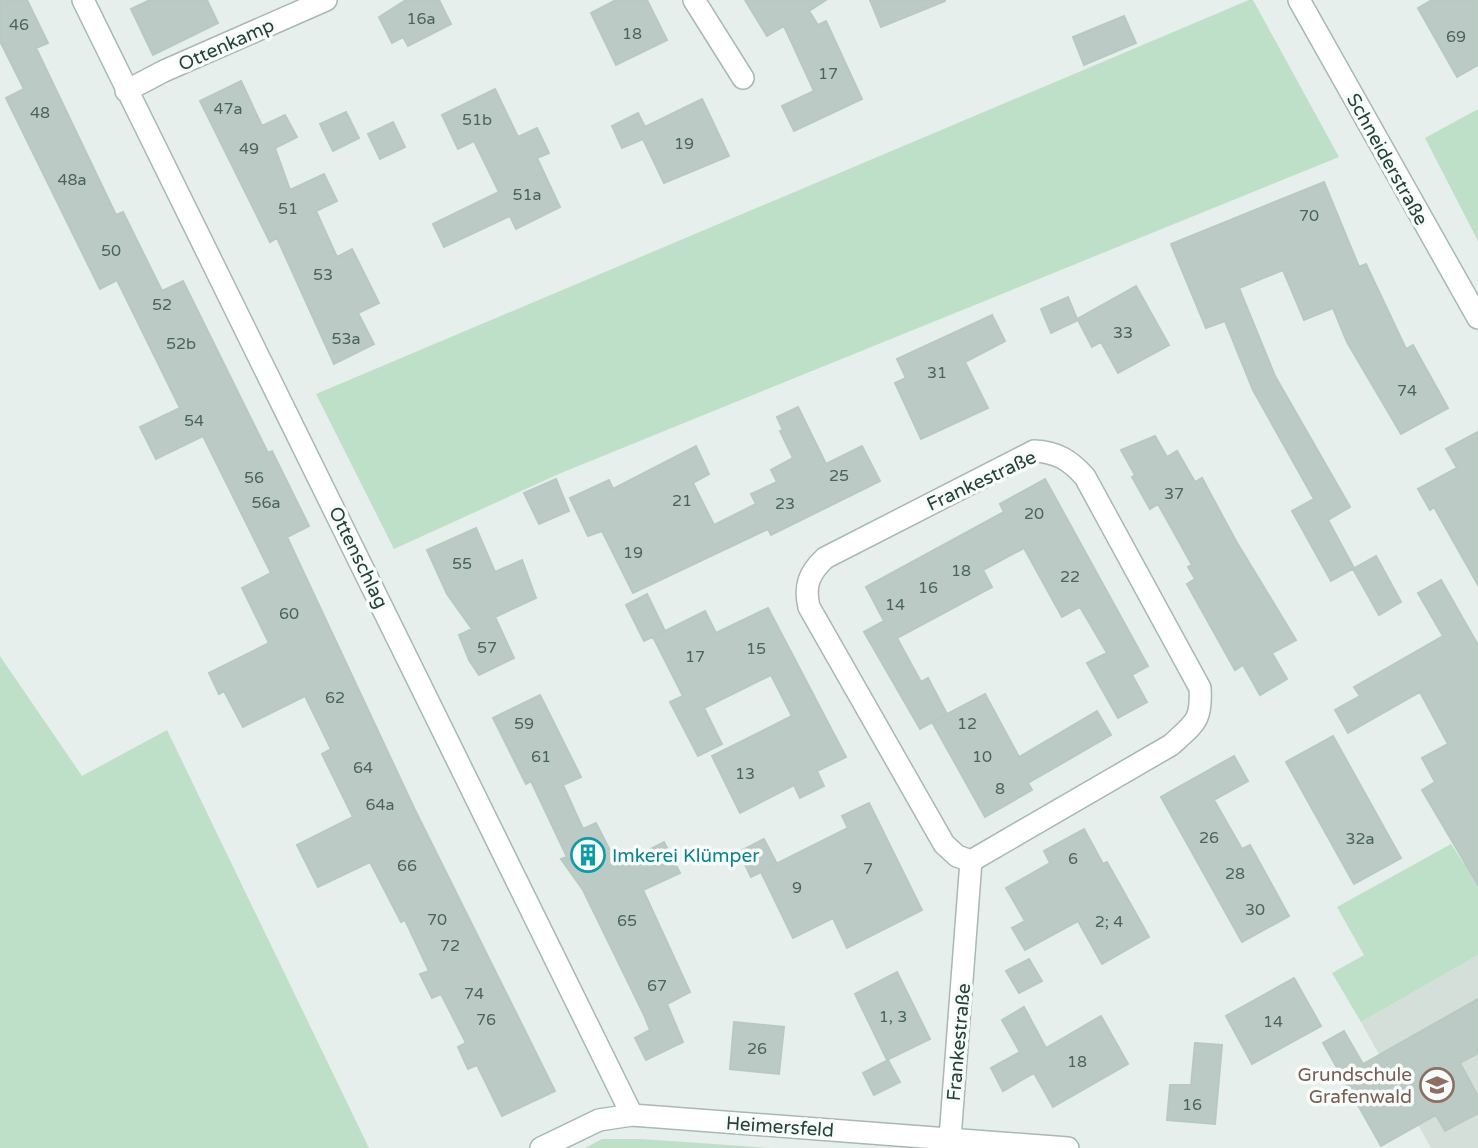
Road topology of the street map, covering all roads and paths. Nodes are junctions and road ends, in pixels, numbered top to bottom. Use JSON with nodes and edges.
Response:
{"nodes":[{"id":1,"x":83,"y":0,"type":"edge"},
{"id":2,"x":326,"y":0,"type":"edge"},
{"id":3,"x":694,"y":0,"type":"edge"},
{"id":4,"x":1299,"y":0,"type":"edge"},
{"id":5,"x":743,"y":78,"type":"dead end"},
{"id":6,"x":127,"y":92,"type":"junction"},
{"id":7,"x":1478,"y":318,"type":"edge"},
{"id":8,"x":971,"y":861,"type":"junction"},
{"id":9,"x":632,"y":1115,"type":"junction"},
{"id":10,"x":950,"y":1138,"type":"junction"},
{"id":11,"x":541,"y":1148,"type":"edge"},
{"id":12,"x":1068,"y":1148,"type":"edge"}],
"edges":[{"from":1,"to":6,"type":"street","name":"Ottenschlag"},
{"from":2,"to":6,"type":"street","name":"Ottenkamp"},
{"from":3,"to":5,"type":"street"},
{"from":4,"to":7,"type":"street","name":"Schneiderstraße"},
{"from":6,"to":9,"type":"street","name":"Ottenschlag"},
{"from":8,"to":8,"type":"street","name":"Frankestraße"},
{"from":8,"to":10,"type":"street","name":"Frankestraße"},
{"from":9,"to":10,"type":"street","name":"Heimersfeld"},
{"from":9,"to":11,"type":"street","name":"Heimersfeld"},
{"from":10,"to":12,"type":"street","name":"Heimersfeld"}]}
